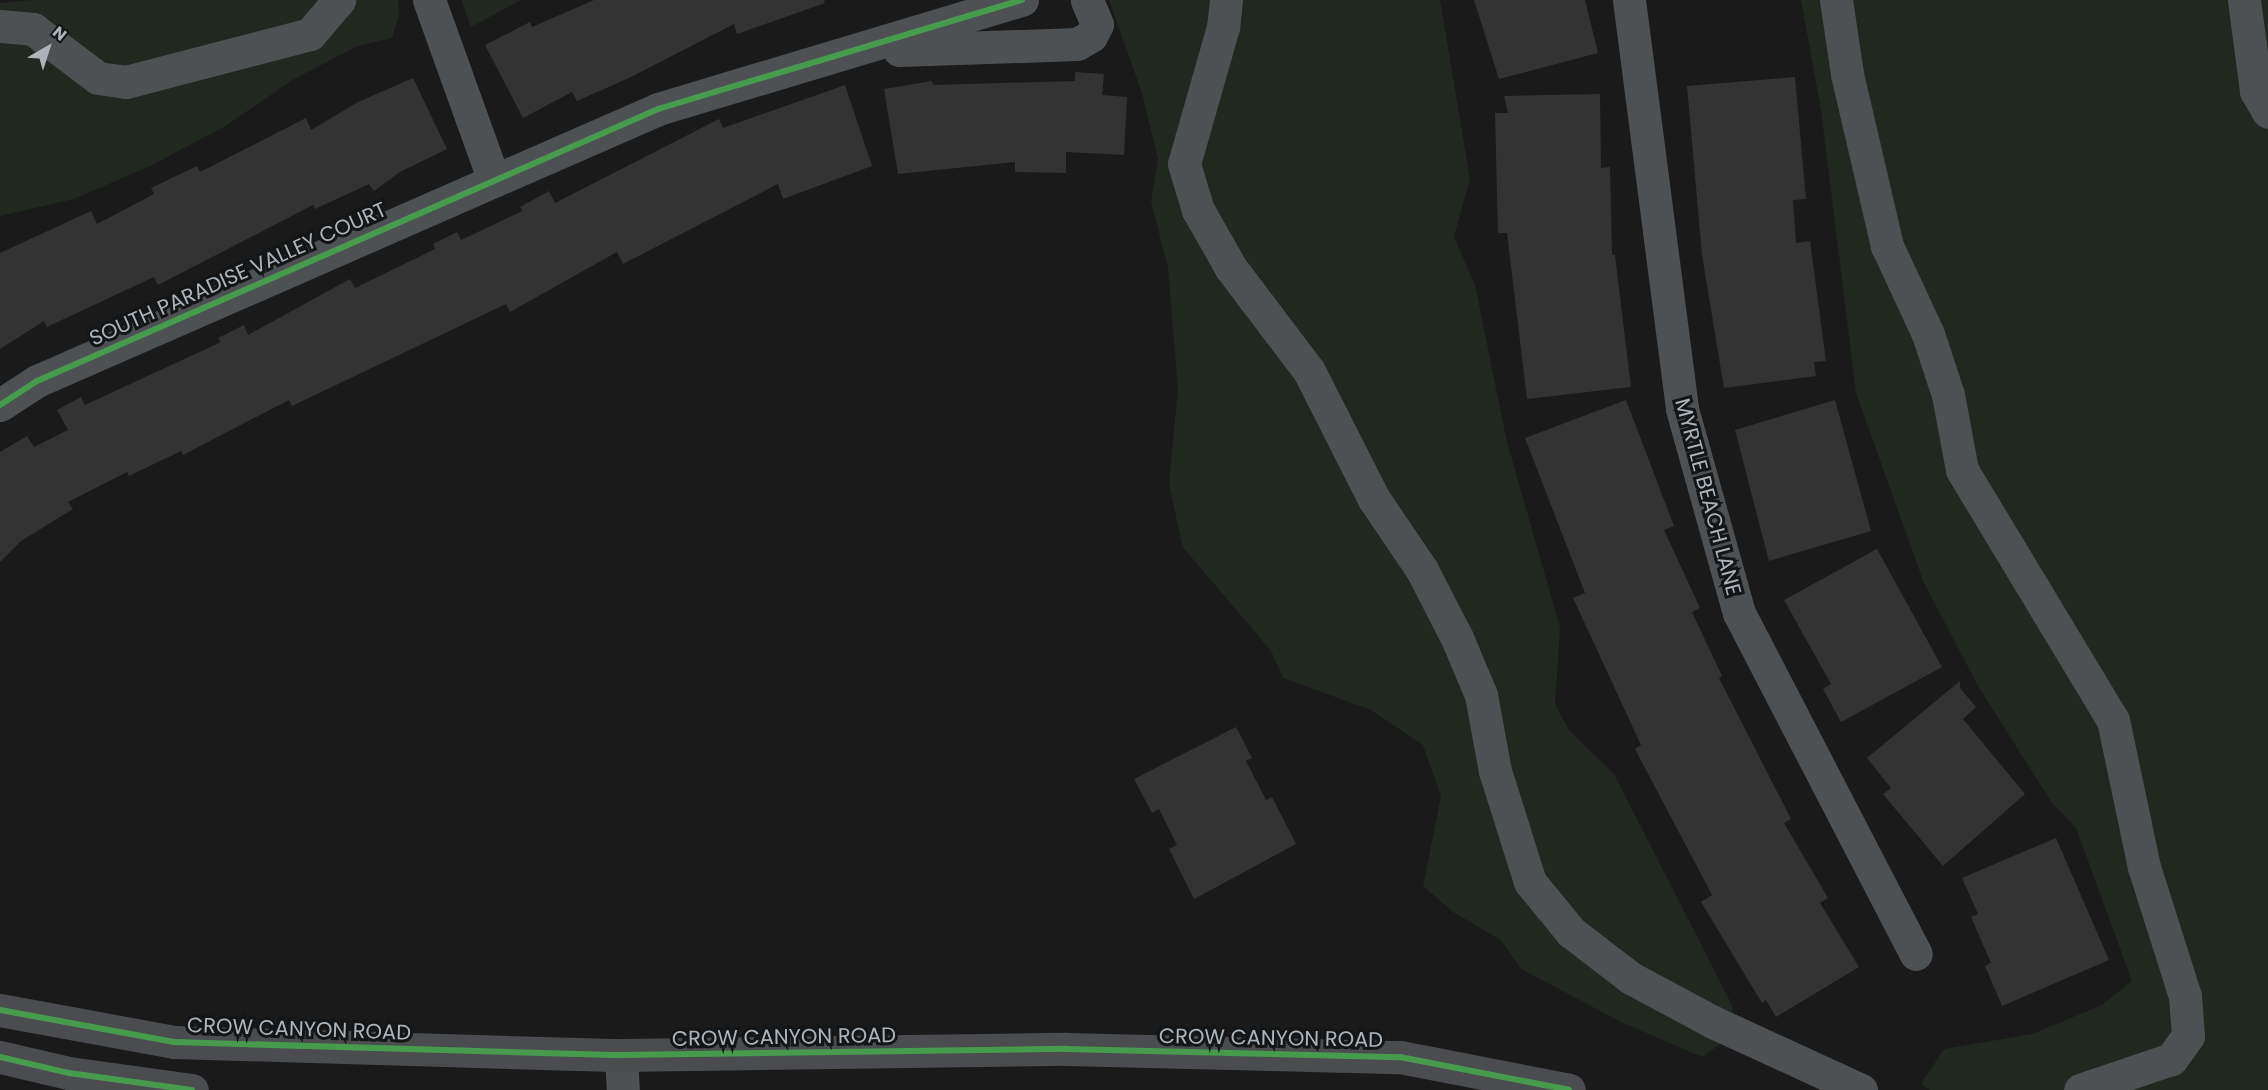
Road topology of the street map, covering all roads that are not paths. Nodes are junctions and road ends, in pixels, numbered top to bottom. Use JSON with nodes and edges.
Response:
{"nodes":[{"id":1,"x":339,"y":0,"type":"edge"},
{"id":2,"x":429,"y":0,"type":"edge"},
{"id":3,"x":1022,"y":0,"type":"edge"},
{"id":4,"x":1087,"y":0,"type":"edge"},
{"id":5,"x":1226,"y":0,"type":"edge"},
{"id":6,"x":1629,"y":0,"type":"edge"},
{"id":7,"x":1836,"y":0,"type":"edge"},
{"id":8,"x":2244,"y":0,"type":"edge"},
{"id":9,"x":0,"y":26,"type":"edge"},
{"id":10,"x":855,"y":52,"type":"junction"},
{"id":11,"x":2268,"y":112,"type":"edge"},
{"id":12,"x":493,"y":178,"type":"junction"},
{"id":13,"x":0,"y":405,"type":"edge"},
{"id":14,"x":1916,"y":954,"type":"dead end"},
{"id":15,"x":0,"y":1010,"type":"edge"},
{"id":16,"x":621,"y":1055,"type":"junction"},
{"id":17,"x":0,"y":1057,"type":"edge"},
{"id":18,"x":192,"y":1090,"type":"edge"},
{"id":19,"x":623,"y":1090,"type":"edge"},
{"id":20,"x":1569,"y":1090,"type":"edge"},
{"id":21,"x":1861,"y":1090,"type":"edge"},
{"id":22,"x":2080,"y":1090,"type":"edge"}],
"edges":[{"from":1,"to":9,"type":"street"},
{"from":2,"to":12,"type":"street"},
{"from":3,"to":10,"type":"street"},
{"from":4,"to":10,"type":"street"},
{"from":5,"to":21,"type":"street"},
{"from":6,"to":14,"type":"street","name":"MYRTLE BEACH LANE"},
{"from":7,"to":22,"type":"street"},
{"from":8,"to":11,"type":"street"},
{"from":10,"to":12,"type":"street","name":"SOUTH PARADISE VALLEY COURT"},
{"from":12,"to":13,"type":"street","name":"SOUTH PARADISE VALLEY COURT"},
{"from":15,"to":16,"type":"main road","name":"CROW CANYON ROAD"},
{"from":16,"to":19,"type":"street"},
{"from":16,"to":20,"type":"main road","name":"CROW CANYON ROAD"},
{"from":17,"to":18,"type":"main road"}]}
